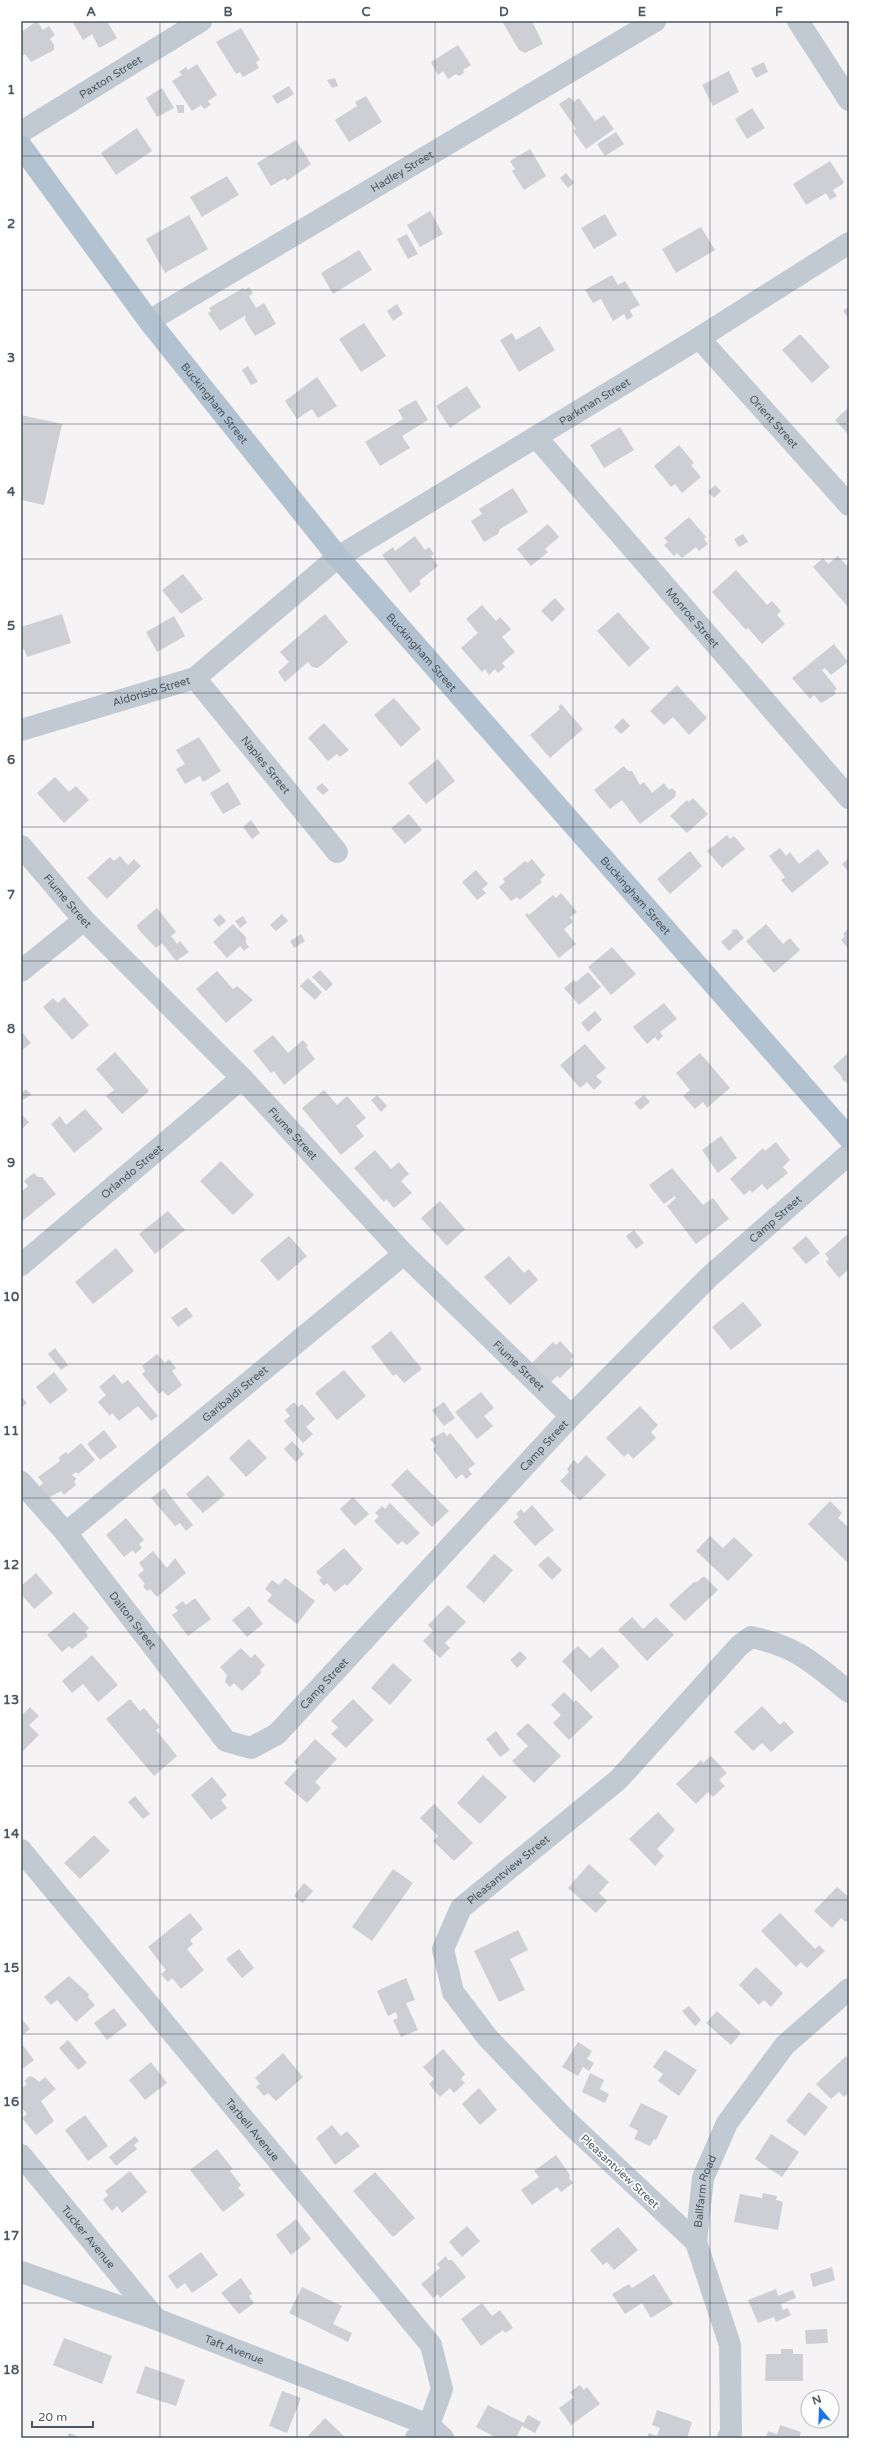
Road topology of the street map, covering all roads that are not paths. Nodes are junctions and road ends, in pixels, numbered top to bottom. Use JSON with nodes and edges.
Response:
{"nodes":[{"id":1,"x":201,"y":21,"type":"edge"},
{"id":2,"x":655,"y":21,"type":"edge"},
{"id":3,"x":798,"y":21,"type":"edge"},
{"id":4,"x":849,"y":100,"type":"edge"},
{"id":5,"x":21,"y":132,"type":"edge"},
{"id":6,"x":21,"y":146,"type":"edge"},
{"id":7,"x":849,"y":243,"type":"edge"},
{"id":8,"x":148,"y":321,"type":"junction"},
{"id":9,"x":699,"y":338,"type":"junction"},
{"id":10,"x":536,"y":437,"type":"junction"},
{"id":11,"x":849,"y":505,"type":"edge"},
{"id":12,"x":338,"y":557,"type":"junction"},
{"id":13,"x":195,"y":678,"type":"junction"},
{"id":14,"x":21,"y":730,"type":"edge"},
{"id":15,"x":849,"y":798,"type":"edge"},
{"id":16,"x":21,"y":846,"type":"edge"},
{"id":17,"x":336,"y":852,"type":"dead end"},
{"id":18,"x":84,"y":920,"type":"junction"},
{"id":19,"x":21,"y":971,"type":"edge"},
{"id":20,"x":242,"y":1078,"type":"junction"},
{"id":21,"x":849,"y":1138,"type":"edge"},
{"id":22,"x":849,"y":1154,"type":"edge"},
{"id":23,"x":404,"y":1254,"type":"junction"},
{"id":24,"x":21,"y":1265,"type":"edge"},
{"id":25,"x":571,"y":1416,"type":"junction"},
{"id":26,"x":21,"y":1482,"type":"edge"},
{"id":27,"x":66,"y":1533,"type":"junction"},
{"id":28,"x":849,"y":1692,"type":"edge"},
{"id":29,"x":251,"y":1748,"type":"joint"},
{"id":30,"x":23,"y":1857,"type":"edge"},
{"id":31,"x":849,"y":1989,"type":"edge"},
{"id":32,"x":21,"y":2155,"type":"edge"},
{"id":33,"x":696,"y":2242,"type":"junction"},
{"id":34,"x":21,"y":2272,"type":"edge"},
{"id":35,"x":156,"y":2319,"type":"junction"},
{"id":36,"x":429,"y":2434,"type":"edge"},
{"id":37,"x":728,"y":2438,"type":"edge"}],
"edges":[{"from":1,"to":5,"type":"street","name":"Paxton Street"},
{"from":2,"to":8,"type":"street","name":"Hadley Street"},
{"from":3,"to":4,"type":"street"},
{"from":6,"to":8,"type":"main road","name":"Buckingham Street"},
{"from":7,"to":9,"type":"street","name":"Parkman Street"},
{"from":8,"to":12,"type":"main road","name":"Buckingham Street"},
{"from":9,"to":10,"type":"street","name":"Parkman Street"},
{"from":9,"to":11,"type":"street","name":"Orient Street"},
{"from":10,"to":12,"type":"street","name":"Parkman Street"},
{"from":10,"to":15,"type":"street","name":"Monroe Street"},
{"from":12,"to":13,"type":"street","name":"Aldorisio Street"},
{"from":12,"to":21,"type":"main road","name":"Buckingham Street"},
{"from":13,"to":14,"type":"street","name":"Aldorisio Street"},
{"from":13,"to":17,"type":"street","name":"Naples Street"},
{"from":16,"to":18,"type":"street","name":"Fiume Street"},
{"from":18,"to":19,"type":"street"},
{"from":18,"to":20,"type":"street","name":"Fiume Street"},
{"from":20,"to":23,"type":"street","name":"Fiume Street"},
{"from":20,"to":24,"type":"street","name":"Orlando Street"},
{"from":22,"to":25,"type":"street","name":"Camp Street"},
{"from":23,"to":25,"type":"street","name":"Fiume Street"},
{"from":23,"to":27,"type":"street","name":"Garibaldi Street"},
{"from":25,"to":29,"type":"street","name":"Camp Street"},
{"from":26,"to":27,"type":"street","name":"Dalton Street"},
{"from":27,"to":29,"type":"street","name":"Dalton Street"},
{"from":28,"to":33,"type":"street","name":"Pleasantview Street"},
{"from":30,"to":36,"type":"street","name":"Tarbell Avenue"},
{"from":31,"to":33,"type":"street","name":"Ballfarm Road"},
{"from":32,"to":35,"type":"street","name":"Tucker Avenue"},
{"from":33,"to":37,"type":"street","name":"Ballfarm Road"},
{"from":34,"to":35,"type":"street","name":"Taft Avenue"},
{"from":35,"to":36,"type":"street","name":"Taft Avenue"}]}
